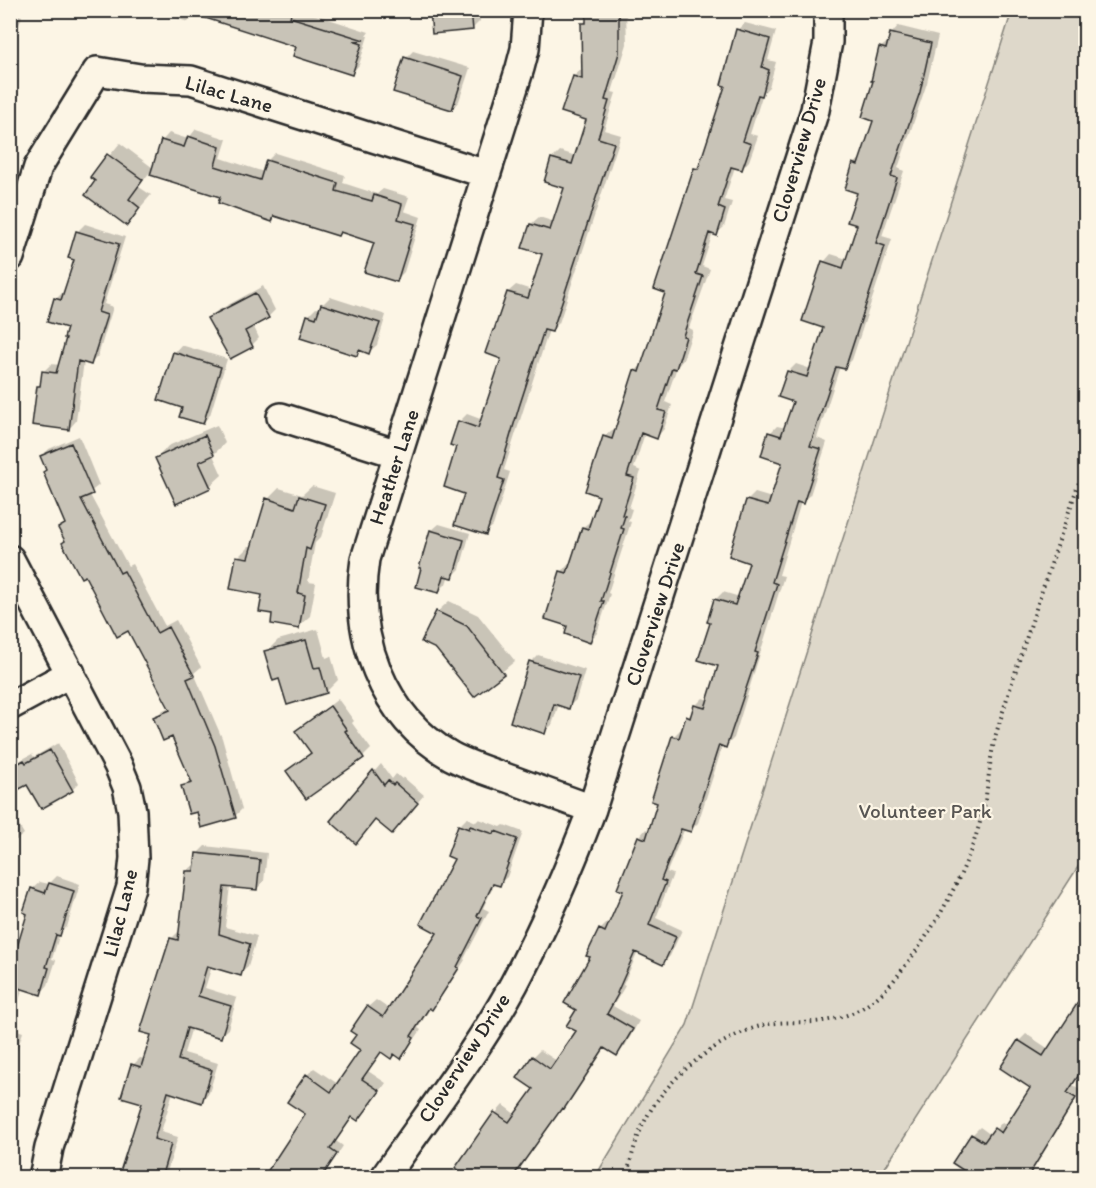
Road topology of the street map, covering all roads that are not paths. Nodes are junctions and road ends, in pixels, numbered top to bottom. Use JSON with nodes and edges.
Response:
{"nodes":[{"id":1,"x":528,"y":10,"type":"edge"},
{"id":2,"x":828,"y":10,"type":"edge"},
{"id":3,"x":486,"y":174,"type":"junction"},
{"id":4,"x":10,"y":258,"type":"edge"},
{"id":5,"x":281,"y":417,"type":"dead end"},
{"id":6,"x":398,"y":454,"type":"junction"},
{"id":7,"x":10,"y":559,"type":"edge"},
{"id":8,"x":70,"y":673,"type":"junction"},
{"id":9,"x":10,"y":706,"type":"edge"},
{"id":10,"x":592,"y":809,"type":"junction"},
{"id":11,"x":43,"y":1178,"type":"edge"},
{"id":12,"x":384,"y":1178,"type":"edge"}],
"edges":[{"from":1,"to":3,"type":"street","name":"Heather Lane"},
{"from":2,"to":10,"type":"street","name":"Cloverview Drive"},
{"from":3,"to":4,"type":"street","name":"Lilac Lane"},
{"from":3,"to":6,"type":"street","name":"Heather Lane"},
{"from":5,"to":6,"type":"street"},
{"from":6,"to":10,"type":"street","name":"Heather Lane"},
{"from":7,"to":8,"type":"street","name":"Lilac Lane"},
{"from":8,"to":9,"type":"street"},
{"from":8,"to":11,"type":"street","name":"Lilac Lane"},
{"from":10,"to":12,"type":"street","name":"Cloverview Drive"}]}
